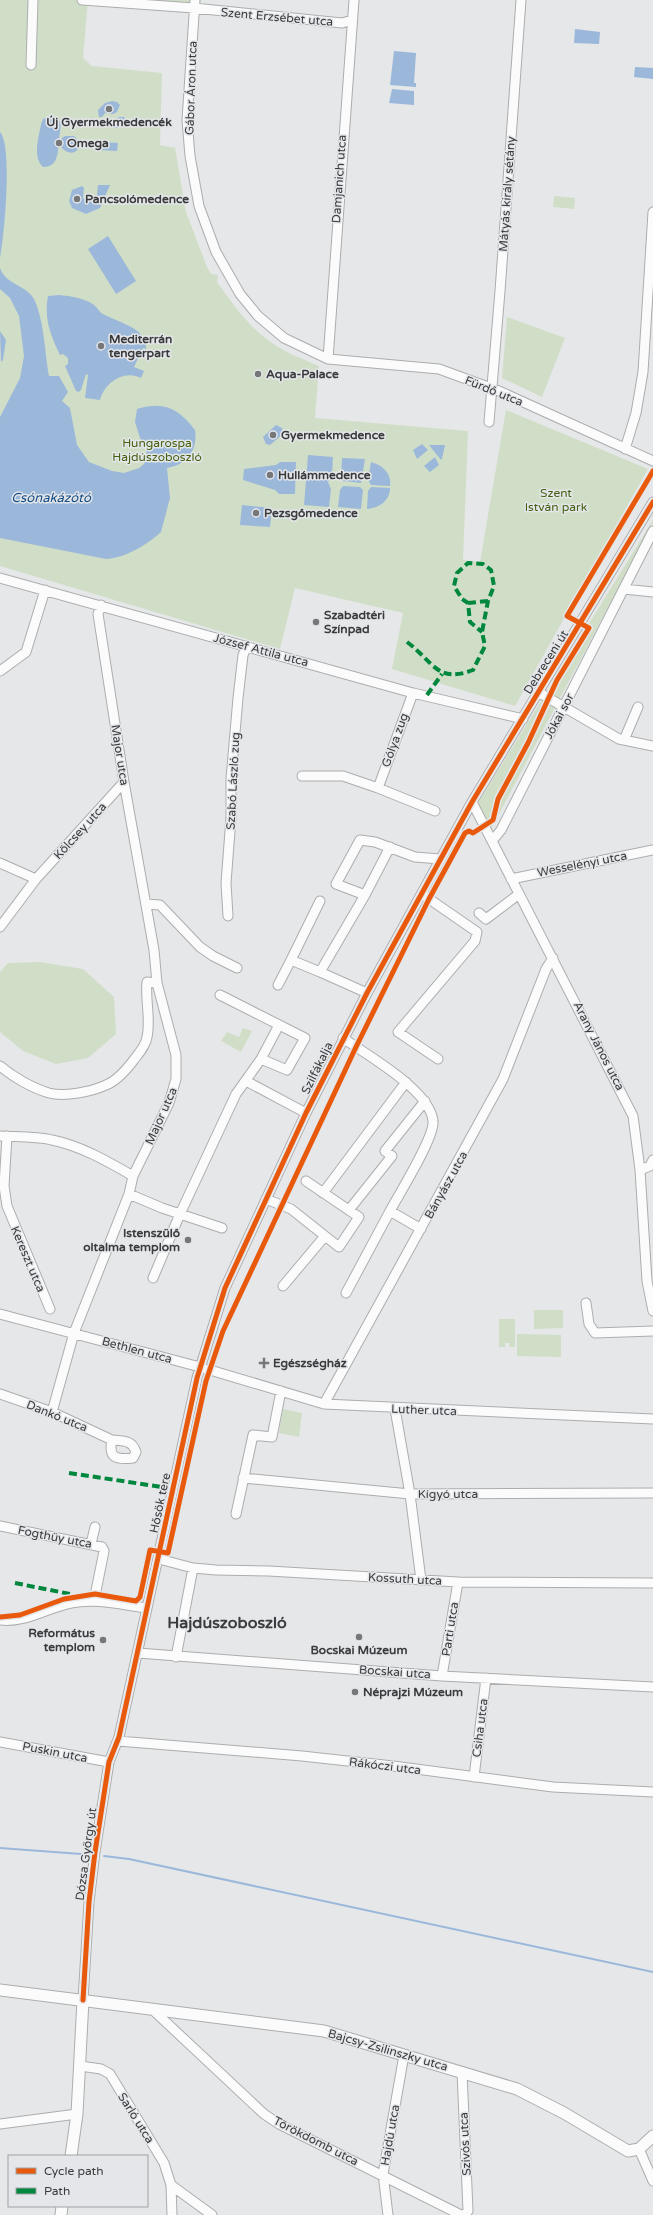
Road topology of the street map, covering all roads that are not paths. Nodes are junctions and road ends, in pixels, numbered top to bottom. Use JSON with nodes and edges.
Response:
{"nodes":[{"id":1,"x":33,"y":0,"type":"edge"},
{"id":2,"x":82,"y":0,"type":"edge"},
{"id":3,"x":354,"y":0,"type":"edge"},
{"id":4,"x":521,"y":0,"type":"edge"},
{"id":5,"x":195,"y":4,"type":"edge"},
{"id":6,"x":352,"y":20,"type":"junction"},
{"id":7,"x":31,"y":65,"type":"dead end"},
{"id":8,"x":653,"y":212,"type":"edge"},
{"id":9,"x":328,"y":359,"type":"junction"},
{"id":10,"x":492,"y":388,"type":"junction"},
{"id":11,"x":489,"y":422,"type":"dead end"},
{"id":12,"x":625,"y":448,"type":"junction"},
{"id":13,"x":652,"y":461,"type":"edge"},
{"id":14,"x":653,"y":502,"type":"edge"},
{"id":15,"x":653,"y":532,"type":"edge"},
{"id":16,"x":0,"y":578,"type":"edge"},
{"id":17,"x":624,"y":589,"type":"junction"},
{"id":18,"x":45,"y":590,"type":"junction"},
{"id":19,"x":653,"y":592,"type":"edge"},
{"id":20,"x":101,"y":605,"type":"junction"},
{"id":21,"x":247,"y":646,"type":"junction"},
{"id":22,"x":0,"y":671,"type":"edge"},
{"id":23,"x":413,"y":692,"type":"junction"},
{"id":24,"x":538,"y":692,"type":"junction"},
{"id":25,"x":638,"y":707,"type":"dead end"},
{"id":26,"x":563,"y":708,"type":"junction"},
{"id":27,"x":523,"y":719,"type":"junction"},
{"id":28,"x":624,"y":740,"type":"junction"},
{"id":29,"x":653,"y":746,"type":"edge"},
{"id":30,"x":302,"y":776,"type":"dead end"},
{"id":31,"x":124,"y":782,"type":"junction"},
{"id":32,"x":378,"y":788,"type":"junction"},
{"id":33,"x":479,"y":791,"type":"joint"},
{"id":34,"x":472,"y":802,"type":"junction"},
{"id":35,"x":435,"y":811,"type":"dead end"},
{"id":36,"x":492,"y":841,"type":"junction"},
{"id":37,"x":390,"y":847,"type":"junction"},
{"id":38,"x":653,"y":850,"type":"edge"},
{"id":39,"x":440,"y":859,"type":"junction"},
{"id":40,"x":0,"y":863,"type":"edge"},
{"id":41,"x":36,"y":879,"type":"junction"},
{"id":42,"x":511,"y":879,"type":"junction"},
{"id":43,"x":422,"y":894,"type":"junction"},
{"id":44,"x":519,"y":894,"type":"junction"},
{"id":45,"x":365,"y":895,"type":"junction"},
{"id":46,"x":320,"y":901,"type":"dead end"},
{"id":47,"x":146,"y":904,"type":"junction"},
{"id":48,"x":478,"y":913,"type":"dead end"},
{"id":49,"x":228,"y":916,"type":"dead end"},
{"id":50,"x":0,"y":926,"type":"edge"},
{"id":51,"x":553,"y":958,"type":"junction"},
{"id":52,"x":291,"y":960,"type":"junction"},
{"id":53,"x":237,"y":968,"type":"dead end"},
{"id":54,"x":320,"y":972,"type":"junction"},
{"id":55,"x":157,"y":983,"type":"junction"},
{"id":56,"x":278,"y":985,"type":"dead end"},
{"id":57,"x":367,"y":993,"type":"junction"},
{"id":58,"x":220,"y":995,"type":"dead end"},
{"id":59,"x":279,"y":1026,"type":"junction"},
{"id":60,"x":343,"y":1038,"type":"junction"},
{"id":61,"x":261,"y":1059,"type":"junction"},
{"id":62,"x":438,"y":1059,"type":"dead end"},
{"id":63,"x":0,"y":1066,"type":"edge"},
{"id":64,"x":246,"y":1081,"type":"junction"},
{"id":65,"x":406,"y":1082,"type":"junction"},
{"id":66,"x":425,"y":1101,"type":"junction"},
{"id":67,"x":306,"y":1113,"type":"junction"},
{"id":68,"x":4,"y":1136,"type":"edge"},
{"id":69,"x":653,"y":1160,"type":"edge"},
{"id":70,"x":640,"y":1170,"type":"junction"},
{"id":71,"x":133,"y":1176,"type":"junction"},
{"id":72,"x":306,"y":1181,"type":"dead end"},
{"id":73,"x":2,"y":1187,"type":"edge"},
{"id":74,"x":324,"y":1193,"type":"junction"},
{"id":75,"x":129,"y":1194,"type":"junction"},
{"id":76,"x":266,"y":1199,"type":"junction"},
{"id":77,"x":349,"y":1210,"type":"junction"},
{"id":78,"x":390,"y":1211,"type":"junction"},
{"id":79,"x":180,"y":1214,"type":"junction"},
{"id":80,"x":222,"y":1228,"type":"dead end"},
{"id":81,"x":421,"y":1229,"type":"junction"},
{"id":82,"x":325,"y":1236,"type":"junction"},
{"id":83,"x":153,"y":1278,"type":"dead end"},
{"id":84,"x":283,"y":1286,"type":"dead end"},
{"id":85,"x":346,"y":1293,"type":"dead end"},
{"id":86,"x":586,"y":1303,"type":"dead end"},
{"id":87,"x":50,"y":1309,"type":"dead end"},
{"id":88,"x":653,"y":1311,"type":"edge"},
{"id":89,"x":0,"y":1314,"type":"edge"},
{"id":90,"x":653,"y":1331,"type":"edge"},
{"id":91,"x":74,"y":1334,"type":"junction"},
{"id":92,"x":200,"y":1367,"type":"junction"},
{"id":93,"x":281,"y":1390,"type":"junction"},
{"id":94,"x":0,"y":1394,"type":"edge"},
{"id":95,"x":324,"y":1404,"type":"junction"},
{"id":96,"x":395,"y":1409,"type":"junction"},
{"id":97,"x":52,"y":1412,"type":"junction"},
{"id":98,"x":653,"y":1419,"type":"edge"},
{"id":99,"x":112,"y":1440,"type":"dead end"},
{"id":100,"x":244,"y":1478,"type":"junction"},
{"id":101,"x":653,"y":1493,"type":"edge"},
{"id":102,"x":410,"y":1494,"type":"junction"},
{"id":103,"x":236,"y":1514,"type":"dead end"},
{"id":104,"x":0,"y":1526,"type":"edge"},
{"id":105,"x":95,"y":1528,"type":"dead end"},
{"id":106,"x":90,"y":1544,"type":"junction"},
{"id":107,"x":159,"y":1559,"type":"junction"},
{"id":108,"x":193,"y":1568,"type":"junction"},
{"id":109,"x":421,"y":1580,"type":"junction"},
{"id":110,"x":458,"y":1582,"type":"junction"},
{"id":111,"x":653,"y":1583,"type":"edge"},
{"id":112,"x":94,"y":1601,"type":"junction"},
{"id":113,"x":147,"y":1608,"type":"junction"},
{"id":114,"x":3,"y":1620,"type":"edge"},
{"id":115,"x":138,"y":1653,"type":"junction"},
{"id":116,"x":176,"y":1657,"type":"junction"},
{"id":117,"x":442,"y":1676,"type":"junction"},
{"id":118,"x":486,"y":1678,"type":"junction"},
{"id":119,"x":653,"y":1687,"type":"edge"},
{"id":120,"x":118,"y":1739,"type":"junction"},
{"id":121,"x":0,"y":1742,"type":"edge"},
{"id":122,"x":109,"y":1762,"type":"junction"},
{"id":123,"x":474,"y":1778,"type":"junction"},
{"id":124,"x":653,"y":1792,"type":"edge"},
{"id":125,"x":0,"y":1990,"type":"edge"},
{"id":126,"x":83,"y":2000,"type":"junction"},
{"id":127,"x":154,"y":2011,"type":"junction"},
{"id":128,"x":404,"y":2055,"type":"junction"},
{"id":129,"x":80,"y":2066,"type":"junction"},
{"id":130,"x":462,"y":2072,"type":"junction"},
{"id":131,"x":77,"y":2114,"type":"junction"},
{"id":132,"x":0,"y":2124,"type":"edge"},
{"id":133,"x":653,"y":2136,"type":"edge"},
{"id":134,"x":639,"y":2149,"type":"junction"},
{"id":135,"x":71,"y":2155,"type":"edge"},
{"id":136,"x":383,"y":2174,"type":"junction"},
{"id":137,"x":653,"y":2181,"type":"edge"},
{"id":138,"x":170,"y":2185,"type":"junction"},
{"id":139,"x":172,"y":2215,"type":"edge"},
{"id":140,"x":212,"y":2215,"type":"edge"},
{"id":141,"x":388,"y":2215,"type":"edge"},
{"id":142,"x":461,"y":2215,"type":"edge"},
{"id":143,"x":464,"y":2215,"type":"edge"}],
"edges":[{"from":1,"to":7,"type":"street"},
{"from":2,"to":5,"type":"street","name":"Szent Erzsébet utca"},
{"from":3,"to":6,"type":"street","name":"Damjanich utca"},
{"from":4,"to":10,"type":"street","name":"Mátyás király sétány"},
{"from":5,"to":6,"type":"street","name":"Szent Erzsébet utca"},
{"from":5,"to":9,"type":"street","name":"Gábor Áron utca"},
{"from":6,"to":9,"type":"street","name":"Damjanich utca"},
{"from":8,"to":12,"type":"street"},
{"from":9,"to":10,"type":"street","name":"Fürdő utca"},
{"from":10,"to":11,"type":"street"},
{"from":10,"to":12,"type":"street","name":"Fürdő utca"},
{"from":12,"to":13,"type":"street","name":"Fürdő utca"},
{"from":14,"to":24,"type":"street","name":"Debreceni út"},
{"from":15,"to":17,"type":"street","name":"Jókai sor"},
{"from":16,"to":18,"type":"street","name":"József Attila utca"},
{"from":17,"to":19,"type":"street"},
{"from":17,"to":26,"type":"street","name":"Jókai sor"},
{"from":18,"to":20,"type":"street","name":"József Attila utca"},
{"from":18,"to":22,"type":"street"},
{"from":20,"to":21,"type":"street","name":"József Attila utca"},
{"from":20,"to":31,"type":"street","name":"Major utca"},
{"from":21,"to":23,"type":"street","name":"József Attila utca"},
{"from":21,"to":49,"type":"street","name":"Szabó László zug"},
{"from":23,"to":27,"type":"street","name":"József Attila utca"},
{"from":23,"to":32,"type":"street","name":"Gólya zug"},
{"from":24,"to":26,"type":"street"},
{"from":24,"to":27,"type":"street","name":"Debreceni út"},
{"from":25,"to":28,"type":"street"},
{"from":26,"to":28,"type":"street"},
{"from":26,"to":36,"type":"street","name":"Jókai sor"},
{"from":27,"to":33,"type":"street","name":"Debreceni út"},
{"from":28,"to":29,"type":"street"},
{"from":30,"to":32,"type":"street"},
{"from":31,"to":41,"type":"street","name":"Kölcsey utca"},
{"from":31,"to":47,"type":"street","name":"Major utca"},
{"from":32,"to":35,"type":"street"},
{"from":33,"to":34,"type":"street","name":"Szilfákalja"},
{"from":34,"to":36,"type":"street","name":"Arany János utca"},
{"from":34,"to":39,"type":"street","name":"Szilfákalja"},
{"from":36,"to":42,"type":"street","name":"Arany János utca"},
{"from":37,"to":39,"type":"street"},
{"from":37,"to":45,"type":"street"},
{"from":37,"to":45,"type":"street"},
{"from":38,"to":42,"type":"street","name":"Wesselényi utca"},
{"from":39,"to":43,"type":"street","name":"Szilfákalja"},
{"from":40,"to":41,"type":"street"},
{"from":41,"to":50,"type":"street","name":"Kölcsey utca"},
{"from":42,"to":44,"type":"street","name":"Arany János utca"},
{"from":43,"to":57,"type":"street","name":"Szilfákalja"},
{"from":43,"to":62,"type":"street"},
{"from":44,"to":48,"type":"street"},
{"from":44,"to":51,"type":"street","name":"Arany János utca"},
{"from":45,"to":54,"type":"street"},
{"from":46,"to":52,"type":"street"},
{"from":47,"to":53,"type":"street"},
{"from":47,"to":55,"type":"street","name":"Major utca"},
{"from":51,"to":70,"type":"street","name":"Arany János utca"},
{"from":51,"to":81,"type":"street","name":"Bányász utca"},
{"from":52,"to":54,"type":"street"},
{"from":52,"to":56,"type":"street"},
{"from":54,"to":57,"type":"street"},
{"from":55,"to":63,"type":"street"},
{"from":55,"to":71,"type":"street","name":"Major utca"},
{"from":57,"to":60,"type":"street","name":"Szilfákalja"},
{"from":58,"to":59,"type":"street"},
{"from":59,"to":61,"type":"street"},
{"from":59,"to":61,"type":"street"},
{"from":60,"to":65,"type":"street"},
{"from":60,"to":67,"type":"street","name":"Szilfákalja"},
{"from":61,"to":64,"type":"street"},
{"from":64,"to":67,"type":"street"},
{"from":64,"to":79,"type":"street"},
{"from":65,"to":66,"type":"street"},
{"from":65,"to":74,"type":"street"},
{"from":66,"to":77,"type":"street"},
{"from":66,"to":78,"type":"street"},
{"from":67,"to":76,"type":"street","name":"Szilfákalja"},
{"from":68,"to":71,"type":"street"},
{"from":68,"to":73,"type":"street","name":"Kereszt utca"},
{"from":69,"to":70,"type":"street"},
{"from":70,"to":88,"type":"street","name":"Arany János utca"},
{"from":71,"to":75,"type":"street","name":"Major utca"},
{"from":72,"to":74,"type":"street"},
{"from":73,"to":87,"type":"street","name":"Kereszt utca"},
{"from":74,"to":77,"type":"street"},
{"from":75,"to":79,"type":"street"},
{"from":75,"to":91,"type":"street","name":"Major utca"},
{"from":76,"to":82,"type":"street"},
{"from":76,"to":92,"type":"street","name":"Szilfákalja"},
{"from":77,"to":82,"type":"street"},
{"from":78,"to":81,"type":"street"},
{"from":78,"to":85,"type":"street"},
{"from":79,"to":80,"type":"street"},
{"from":79,"to":83,"type":"street"},
{"from":81,"to":95,"type":"street","name":"Bányász utca"},
{"from":82,"to":84,"type":"street"},
{"from":86,"to":90,"type":"street"},
{"from":89,"to":91,"type":"street","name":"Bethlen utca"},
{"from":91,"to":92,"type":"street","name":"Bethlen utca"},
{"from":91,"to":97,"type":"street"},
{"from":92,"to":93,"type":"street","name":"Luther utca"},
{"from":92,"to":107,"type":"street","name":"Hősök tere"},
{"from":93,"to":95,"type":"street","name":"Luther utca"},
{"from":93,"to":100,"type":"street"},
{"from":94,"to":97,"type":"street","name":"Dankó utca"},
{"from":95,"to":96,"type":"street","name":"Luther utca"},
{"from":96,"to":98,"type":"street","name":"Luther utca"},
{"from":96,"to":102,"type":"street"},
{"from":97,"to":99,"type":"street","name":"Dankó utca"},
{"from":100,"to":102,"type":"street","name":"Kígyó utca"},
{"from":100,"to":103,"type":"street"},
{"from":101,"to":102,"type":"street","name":"Kígyó utca"},
{"from":102,"to":109,"type":"street"},
{"from":104,"to":106,"type":"street","name":"Fogthüy utca"},
{"from":105,"to":106,"type":"street"},
{"from":106,"to":112,"type":"street","name":"Fogthüy utca"},
{"from":107,"to":108,"type":"street","name":"Kossuth utca"},
{"from":107,"to":113,"type":"street","name":"Hősök tere"},
{"from":108,"to":109,"type":"street","name":"Kossuth utca"},
{"from":108,"to":116,"type":"street"},
{"from":109,"to":110,"type":"street","name":"Kossuth utca"},
{"from":110,"to":111,"type":"street","name":"Kossuth utca"},
{"from":110,"to":117,"type":"street","name":"Parti utca"},
{"from":112,"to":113,"type":"street"},
{"from":112,"to":114,"type":"street"},
{"from":113,"to":115,"type":"street","name":"Hősök tere"},
{"from":115,"to":116,"type":"street","name":"Bocskai utca"},
{"from":115,"to":120,"type":"street","name":"Hősök tere"},
{"from":116,"to":117,"type":"street","name":"Bocskai utca"},
{"from":117,"to":118,"type":"street","name":"Bocskai utca"},
{"from":118,"to":119,"type":"street","name":"Bocskai utca"},
{"from":118,"to":123,"type":"street","name":"Csiha utca"},
{"from":120,"to":122,"type":"street","name":"Dózsa György út"},
{"from":120,"to":123,"type":"street","name":"Rákóczi utca"},
{"from":121,"to":122,"type":"street","name":"Puskin utca"},
{"from":122,"to":126,"type":"street","name":"Dózsa György út"},
{"from":123,"to":124,"type":"street","name":"Rákóczi utca"},
{"from":125,"to":126,"type":"main road","name":"Bajcsy-Zsilinszky utca"},
{"from":126,"to":127,"type":"main road","name":"Bajcsy-Zsilinszky utca"},
{"from":126,"to":129,"type":"main road","name":"Dózsa György út"},
{"from":127,"to":128,"type":"main road","name":"Bajcsy-Zsilinszky utca"},
{"from":127,"to":136,"type":"street","name":"Törökdomb utca"},
{"from":128,"to":130,"type":"main road","name":"Bajcsy-Zsilinszky utca"},
{"from":128,"to":136,"type":"street","name":"Hajdú utca"},
{"from":129,"to":131,"type":"main road","name":"Dózsa György út"},
{"from":129,"to":138,"type":"street","name":"Sarló utca"},
{"from":130,"to":134,"type":"main road","name":"Bajcsy-Zsilinszky utca"},
{"from":130,"to":143,"type":"street","name":"Szívós utca"},
{"from":131,"to":132,"type":"street"},
{"from":131,"to":135,"type":"main road","name":"Dózsa György út"},
{"from":133,"to":134,"type":"main road"},
{"from":134,"to":137,"type":"street"},
{"from":136,"to":141,"type":"street","name":"Hajdú utca"},
{"from":136,"to":142,"type":"street","name":"Törökdomb utca"},
{"from":138,"to":139,"type":"street","name":"Sarló utca"},
{"from":138,"to":140,"type":"street"}]}
